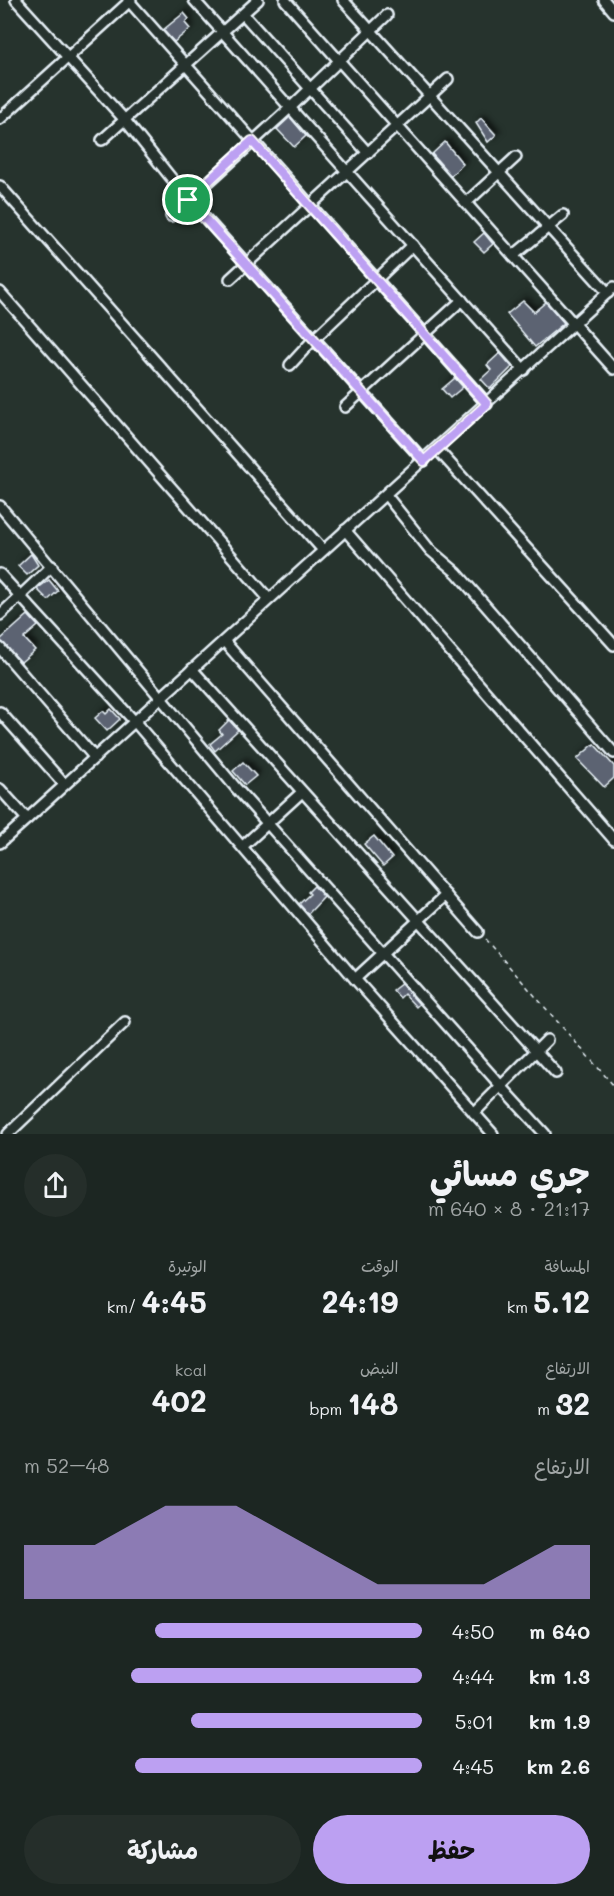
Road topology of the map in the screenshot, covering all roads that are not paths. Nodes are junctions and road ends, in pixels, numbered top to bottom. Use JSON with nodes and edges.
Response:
{"nodes":[{"id":1,"x":16,"y":0,"type":"edge"},
{"id":2,"x":129,"y":0,"type":"edge"},
{"id":3,"x":194,"y":0,"type":"edge"},
{"id":4,"x":258,"y":0,"type":"edge"},
{"id":5,"x":285,"y":0,"type":"edge"},
{"id":6,"x":343,"y":0,"type":"edge"},
{"id":7,"x":604,"y":0,"type":"edge"},
{"id":8,"x":614,"y":12,"type":"edge"},
{"id":9,"x":243,"y":14,"type":"junction"},
{"id":10,"x":387,"y":15,"type":"dead end"},
{"id":11,"x":222,"y":32,"type":"junction"},
{"id":12,"x":371,"y":32,"type":"junction"},
{"id":13,"x":69,"y":57,"type":"junction"},
{"id":14,"x":340,"y":62,"type":"junction"},
{"id":15,"x":186,"y":66,"type":"junction"},
{"id":16,"x":448,"y":79,"type":"dead end"},
{"id":17,"x":309,"y":90,"type":"junction"},
{"id":18,"x":429,"y":95,"type":"junction"},
{"id":19,"x":290,"y":108,"type":"junction"},
{"id":20,"x":0,"y":119,"type":"edge"},
{"id":21,"x":124,"y":119,"type":"junction"},
{"id":22,"x":398,"y":127,"type":"junction"},
{"id":23,"x":102,"y":140,"type":"dead end"},
{"id":24,"x":252,"y":141,"type":"junction"},
{"id":25,"x":368,"y":153,"type":"junction"},
{"id":26,"x":516,"y":157,"type":"dead end"},
{"id":27,"x":347,"y":171,"type":"junction"},
{"id":28,"x":500,"y":173,"type":"junction"},
{"id":29,"x":0,"y":186,"type":"edge"},
{"id":30,"x":188,"y":200,"type":"junction"},
{"id":31,"x":466,"y":203,"type":"junction"},
{"id":32,"x":308,"y":205,"type":"junction"},
{"id":33,"x":563,"y":215,"type":"dead end"},
{"id":34,"x":171,"y":216,"type":"dead end"},
{"id":35,"x":549,"y":227,"type":"junction"},
{"id":36,"x":413,"y":245,"type":"junction"},
{"id":37,"x":513,"y":256,"type":"junction"},
{"id":38,"x":246,"y":264,"type":"junction"},
{"id":39,"x":230,"y":279,"type":"dead end"},
{"id":40,"x":376,"y":281,"type":"junction"},
{"id":41,"x":611,"y":290,"type":"edge"},
{"id":42,"x":0,"y":292,"type":"edge"},
{"id":43,"x":462,"y":300,"type":"junction"},
{"id":44,"x":574,"y":324,"type":"junction"},
{"id":45,"x":423,"y":334,"type":"junction"},
{"id":46,"x":313,"y":340,"type":"junction"},
{"id":47,"x":290,"y":365,"type":"dead end"},
{"id":48,"x":614,"y":369,"type":"edge"},
{"id":49,"x":524,"y":370,"type":"junction"},
{"id":50,"x":361,"y":392,"type":"junction"},
{"id":51,"x":487,"y":404,"type":"junction"},
{"id":52,"x":345,"y":406,"type":"dead end"},
{"id":53,"x":437,"y":449,"type":"junction"},
{"id":54,"x":424,"y":461,"type":"junction"},
{"id":55,"x":386,"y":495,"type":"junction"},
{"id":56,"x":0,"y":506,"type":"edge"},
{"id":57,"x":345,"y":530,"type":"junction"},
{"id":58,"x":322,"y":549,"type":"junction"},
{"id":59,"x":52,"y":566,"type":"junction"},
{"id":60,"x":0,"y":574,"type":"edge"},
{"id":61,"x":20,"y":596,"type":"junction"},
{"id":62,"x":269,"y":599,"type":"junction"},
{"id":63,"x":0,"y":615,"type":"edge"},
{"id":64,"x":224,"y":641,"type":"junction"},
{"id":65,"x":614,"y":645,"type":"edge"},
{"id":66,"x":0,"y":648,"type":"edge"},
{"id":67,"x":192,"y":669,"type":"junction"},
{"id":68,"x":160,"y":699,"type":"junction"},
{"id":69,"x":0,"y":712,"type":"edge"},
{"id":70,"x":135,"y":722,"type":"junction"},
{"id":71,"x":614,"y":753,"type":"edge"},
{"id":72,"x":94,"y":758,"type":"junction"},
{"id":73,"x":64,"y":784,"type":"junction"},
{"id":74,"x":0,"y":789,"type":"edge"},
{"id":75,"x":302,"y":792,"type":"junction"},
{"id":76,"x":27,"y":819,"type":"junction"},
{"id":77,"x":268,"y":823,"type":"junction"},
{"id":78,"x":614,"y":840,"type":"edge"},
{"id":79,"x":0,"y":843,"type":"edge"},
{"id":80,"x":243,"y":846,"type":"junction"},
{"id":81,"x":446,"y":895,"type":"junction"},
{"id":82,"x":419,"y":921,"type":"junction"},
{"id":83,"x":478,"y":932,"type":"road end"},
{"id":84,"x":383,"y":953,"type":"junction"},
{"id":85,"x":355,"y":978,"type":"junction"},
{"id":86,"x":125,"y":1022,"type":"dead end"},
{"id":87,"x":548,"y":1040,"type":"dead end"},
{"id":88,"x":536,"y":1051,"type":"junction"},
{"id":89,"x":556,"y":1073,"type":"dead end"},
{"id":90,"x":501,"y":1086,"type":"junction"},
{"id":91,"x":474,"y":1113,"type":"junction"},
{"id":92,"x":8,"y":1134,"type":"edge"},
{"id":93,"x":493,"y":1134,"type":"edge"},
{"id":94,"x":545,"y":1134,"type":"edge"}],
"edges":[{"from":1,"to":13,"type":"street"},
{"from":2,"to":13,"type":"street"},
{"from":2,"to":15,"type":"street"},
{"from":3,"to":11,"type":"street"},
{"from":4,"to":9,"type":"street"},
{"from":5,"to":14,"type":"street"},
{"from":6,"to":12,"type":"street"},
{"from":7,"to":8,"type":"street"},
{"from":9,"to":11,"type":"street"},
{"from":9,"to":17,"type":"street"},
{"from":10,"to":12,"type":"street"},
{"from":11,"to":15,"type":"street"},
{"from":11,"to":19,"type":"street"},
{"from":12,"to":14,"type":"street"},
{"from":12,"to":18,"type":"street"},
{"from":13,"to":20,"type":"street"},
{"from":13,"to":21,"type":"street"},
{"from":14,"to":17,"type":"street"},
{"from":14,"to":22,"type":"street"},
{"from":15,"to":21,"type":"street"},
{"from":15,"to":24,"type":"street"},
{"from":16,"to":18,"type":"street"},
{"from":17,"to":19,"type":"street"},
{"from":17,"to":25,"type":"street"},
{"from":18,"to":22,"type":"street"},
{"from":18,"to":28,"type":"street"},
{"from":19,"to":24,"type":"street"},
{"from":19,"to":27,"type":"street"},
{"from":21,"to":23,"type":"street"},
{"from":21,"to":30,"type":"street"},
{"from":22,"to":25,"type":"street"},
{"from":22,"to":31,"type":"street"},
{"from":24,"to":30,"type":"street"},
{"from":24,"to":32,"type":"street"},
{"from":25,"to":27,"type":"street"},
{"from":26,"to":28,"type":"street"},
{"from":27,"to":32,"type":"street"},
{"from":27,"to":36,"type":"street"},
{"from":28,"to":31,"type":"street"},
{"from":28,"to":35,"type":"street"},
{"from":29,"to":58,"type":"street"},
{"from":30,"to":34,"type":"street"},
{"from":30,"to":38,"type":"street"},
{"from":31,"to":37,"type":"street"},
{"from":32,"to":38,"type":"street"},
{"from":32,"to":40,"type":"street"},
{"from":33,"to":35,"type":"street"},
{"from":35,"to":37,"type":"street"},
{"from":35,"to":41,"type":"street"},
{"from":36,"to":40,"type":"street"},
{"from":36,"to":43,"type":"street"},
{"from":37,"to":44,"type":"street"},
{"from":38,"to":39,"type":"street"},
{"from":38,"to":46,"type":"street"},
{"from":40,"to":45,"type":"street"},
{"from":40,"to":46,"type":"street"},
{"from":41,"to":44,"type":"street"},
{"from":42,"to":62,"type":"street"},
{"from":43,"to":45,"type":"street"},
{"from":43,"to":49,"type":"street"},
{"from":44,"to":48,"type":"street"},
{"from":44,"to":49,"type":"street"},
{"from":45,"to":50,"type":"street"},
{"from":45,"to":51,"type":"street"},
{"from":46,"to":47,"type":"street"},
{"from":46,"to":50,"type":"street"},
{"from":49,"to":51,"type":"street"},
{"from":50,"to":52,"type":"street"},
{"from":50,"to":54,"type":"street"},
{"from":51,"to":53,"type":"street"},
{"from":53,"to":54,"type":"street"},
{"from":53,"to":65,"type":"street"},
{"from":54,"to":55,"type":"street"},
{"from":55,"to":57,"type":"street"},
{"from":55,"to":71,"type":"street"},
{"from":56,"to":59,"type":"street"},
{"from":57,"to":58,"type":"street"},
{"from":57,"to":78,"type":"street"},
{"from":58,"to":62,"type":"street"},
{"from":59,"to":61,"type":"street"},
{"from":59,"to":68,"type":"street"},
{"from":60,"to":61,"type":"street"},
{"from":61,"to":63,"type":"street"},
{"from":61,"to":70,"type":"street"},
{"from":62,"to":64,"type":"street"},
{"from":64,"to":67,"type":"street"},
{"from":64,"to":81,"type":"street"},
{"from":66,"to":72,"type":"street"},
{"from":67,"to":68,"type":"street"},
{"from":67,"to":75,"type":"street"},
{"from":68,"to":70,"type":"street"},
{"from":68,"to":77,"type":"street"},
{"from":69,"to":73,"type":"street"},
{"from":70,"to":72,"type":"street"},
{"from":70,"to":80,"type":"street"},
{"from":72,"to":73,"type":"street"},
{"from":73,"to":76,"type":"street"},
{"from":74,"to":76,"type":"street"},
{"from":75,"to":77,"type":"street"},
{"from":75,"to":82,"type":"street"},
{"from":76,"to":79,"type":"street"},
{"from":77,"to":80,"type":"street"},
{"from":77,"to":84,"type":"street"},
{"from":80,"to":85,"type":"street"},
{"from":81,"to":82,"type":"street"},
{"from":81,"to":83,"type":"street"},
{"from":82,"to":84,"type":"street"},
{"from":82,"to":88,"type":"street"},
{"from":84,"to":85,"type":"street"},
{"from":84,"to":90,"type":"street"},
{"from":85,"to":91,"type":"street"},
{"from":86,"to":92,"type":"street"},
{"from":87,"to":88,"type":"street"},
{"from":88,"to":89,"type":"street"},
{"from":88,"to":90,"type":"street"},
{"from":90,"to":91,"type":"street"},
{"from":90,"to":94,"type":"street"},
{"from":91,"to":93,"type":"street"}]}
